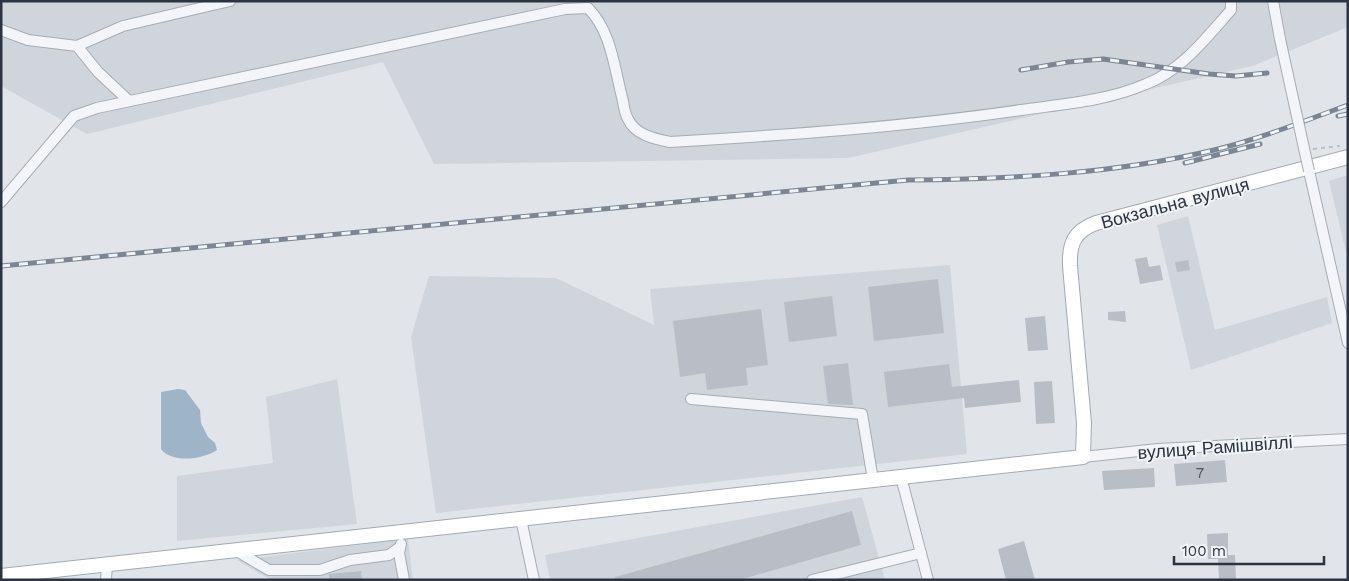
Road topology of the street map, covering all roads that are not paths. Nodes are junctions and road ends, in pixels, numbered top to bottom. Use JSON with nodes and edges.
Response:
{"nodes":[{"id":1,"x":230,"y":1,"type":"edge"},
{"id":2,"x":1231,"y":1,"type":"edge"},
{"id":3,"x":1273,"y":1,"type":"edge"},
{"id":4,"x":208,"y":4,"type":"edge"},
{"id":5,"x":1,"y":30,"type":"edge"},
{"id":6,"x":77,"y":46,"type":"junction"},
{"id":7,"x":130,"y":101,"type":"junction"},
{"id":8,"x":1348,"y":157,"type":"edge"},
{"id":9,"x":1,"y":202,"type":"edge"},
{"id":10,"x":1348,"y":343,"type":"edge"},
{"id":11,"x":691,"y":399,"type":"dead end"},
{"id":12,"x":1348,"y":439,"type":"edge"},
{"id":13,"x":1083,"y":457,"type":"junction"},
{"id":14,"x":901,"y":477,"type":"junction"},
{"id":15,"x":873,"y":480,"type":"junction"},
{"id":16,"x":521,"y":519,"type":"junction"},
{"id":17,"x":404,"y":531,"type":"junction"},
{"id":18,"x":400,"y":547,"type":"junction"},
{"id":19,"x":232,"y":549,"type":"junction"},
{"id":20,"x":921,"y":553,"type":"junction"},
{"id":21,"x":107,"y":564,"type":"junction"},
{"id":22,"x":1,"y":576,"type":"edge"},
{"id":23,"x":106,"y":580,"type":"edge"},
{"id":24,"x":404,"y":580,"type":"edge"},
{"id":25,"x":534,"y":580,"type":"edge"},
{"id":26,"x":812,"y":580,"type":"edge"},
{"id":27,"x":928,"y":580,"type":"edge"}],
"edges":[{"from":1,"to":4,"type":"street"},
{"from":2,"to":7,"type":"street"},
{"from":3,"to":10,"type":"street","bridge":true},
{"from":4,"to":6,"type":"street"},
{"from":5,"to":6,"type":"street"},
{"from":6,"to":7,"type":"street"},
{"from":7,"to":9,"type":"street"},
{"from":8,"to":13,"type":"main road","name":"Вокзальна вулиця"},
{"from":11,"to":15,"type":"street"},
{"from":12,"to":13,"type":"street","name":"вулиця Рамішвіллі"},
{"from":13,"to":14,"type":"main road"},
{"from":14,"to":15,"type":"main road"},
{"from":14,"to":20,"type":"street"},
{"from":15,"to":16,"type":"main road"},
{"from":16,"to":17,"type":"main road"},
{"from":16,"to":25,"type":"street"},
{"from":17,"to":18,"type":"street"},
{"from":17,"to":19,"type":"main road"},
{"from":18,"to":19,"type":"street"},
{"from":18,"to":24,"type":"street"},
{"from":19,"to":21,"type":"main road"},
{"from":20,"to":26,"type":"street"},
{"from":20,"to":27,"type":"street"},
{"from":21,"to":22,"type":"main road"},
{"from":21,"to":23,"type":"street"}]}
